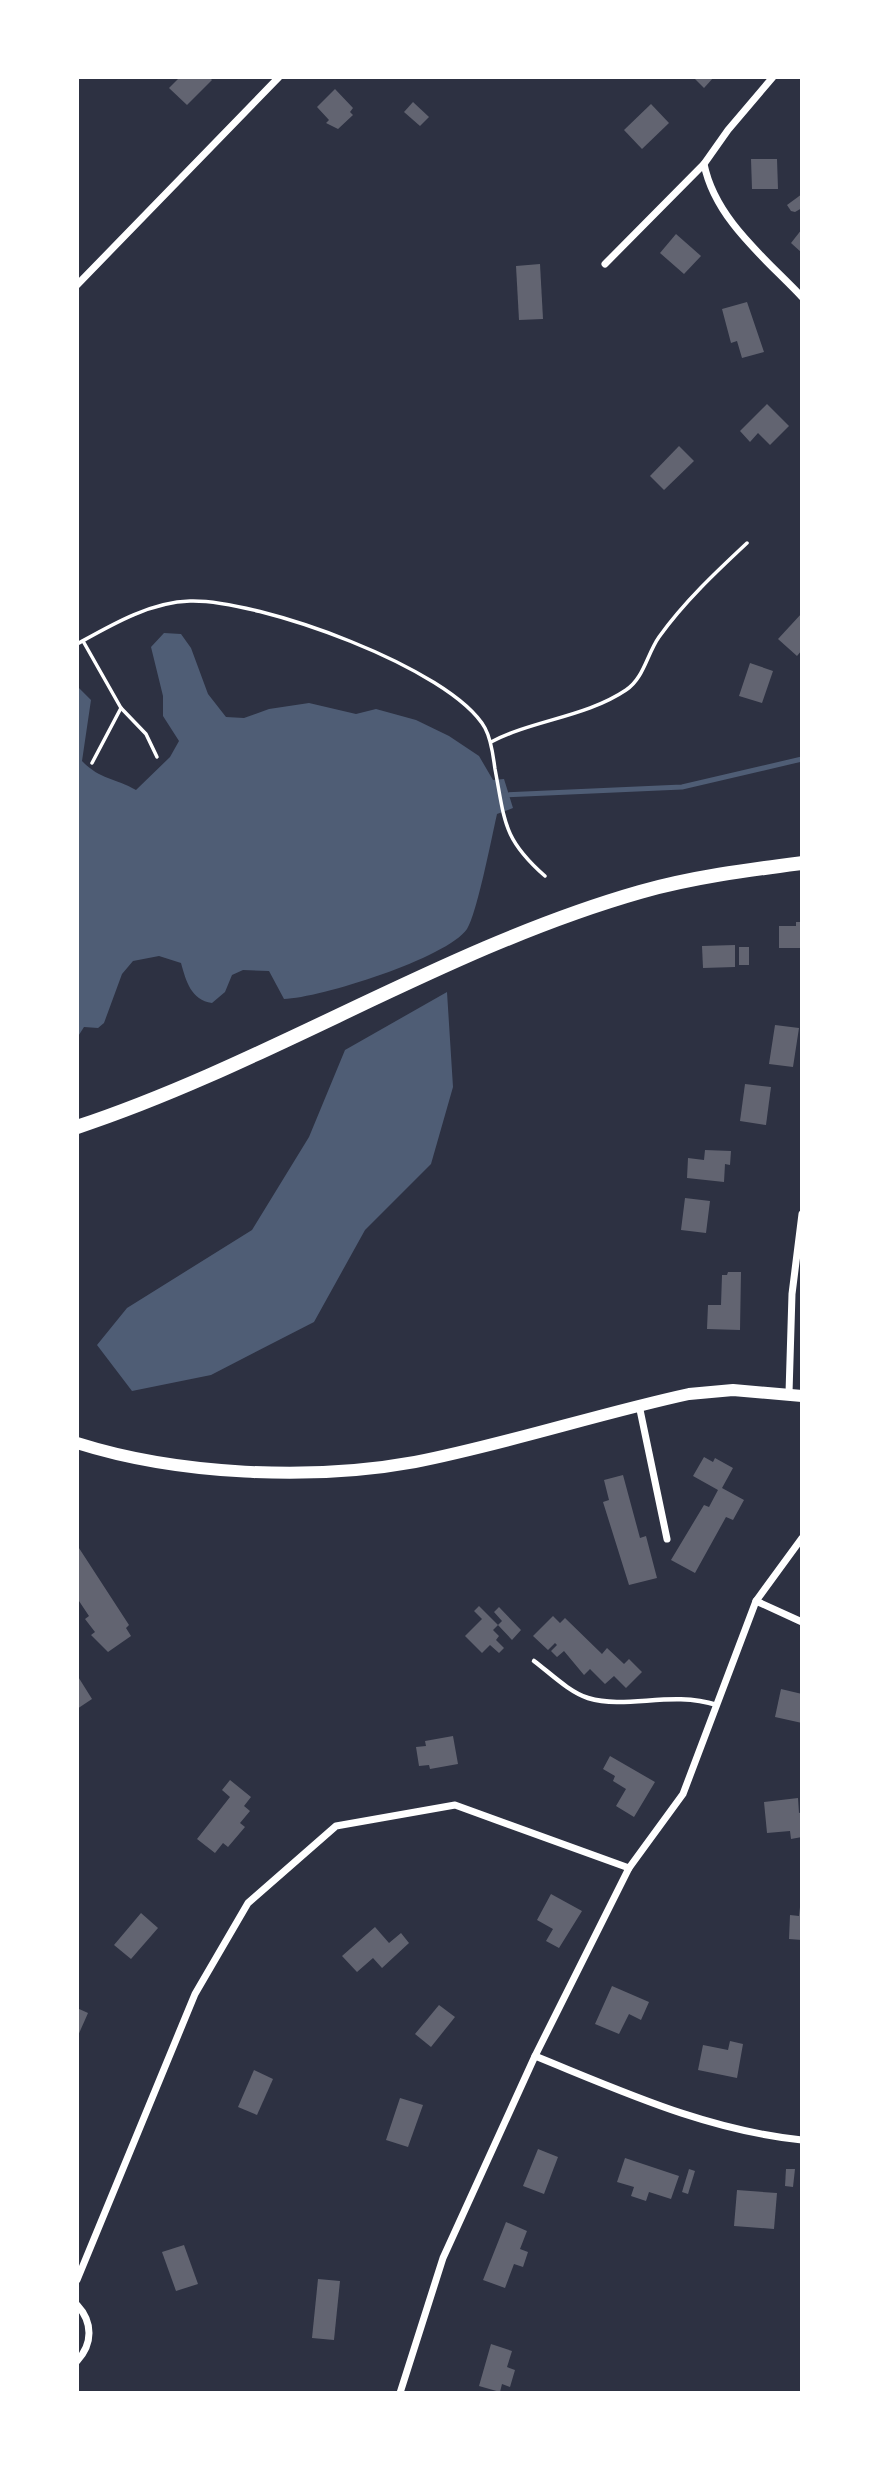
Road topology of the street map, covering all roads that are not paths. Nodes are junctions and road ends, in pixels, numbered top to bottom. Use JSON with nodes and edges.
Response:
{"nodes":[{"id":1,"x":279,"y":77,"type":"edge"},
{"id":2,"x":774,"y":77,"type":"edge"},
{"id":3,"x":705,"y":164,"type":"junction"},
{"id":4,"x":605,"y":264,"type":"dead end"},
{"id":5,"x":77,"y":285,"type":"edge"},
{"id":6,"x":802,"y":297,"type":"edge"},
{"id":7,"x":802,"y":863,"type":"edge"},
{"id":8,"x":77,"y":1127,"type":"edge"},
{"id":9,"x":802,"y":1214,"type":"edge"},
{"id":10,"x":795,"y":1394,"type":"edge"},
{"id":11,"x":639,"y":1405,"type":"junction"},
{"id":12,"x":77,"y":1443,"type":"edge"},
{"id":13,"x":802,"y":1538,"type":"edge"},
{"id":14,"x":667,"y":1539,"type":"dead end"},
{"id":15,"x":756,"y":1601,"type":"junction"},
{"id":16,"x":802,"y":1622,"type":"edge"},
{"id":17,"x":534,"y":1661,"type":"dead end"},
{"id":18,"x":717,"y":1705,"type":"junction"},
{"id":19,"x":629,"y":1868,"type":"junction"},
{"id":20,"x":535,"y":2056,"type":"junction"},
{"id":21,"x":802,"y":2140,"type":"edge"},
{"id":22,"x":77,"y":2280,"type":"edge"},
{"id":23,"x":77,"y":2305,"type":"edge"},
{"id":24,"x":77,"y":2361,"type":"edge"},
{"id":25,"x":400,"y":2393,"type":"edge"}],
"edges":[{"from":1,"to":5,"type":"street"},
{"from":2,"to":3,"type":"street"},
{"from":3,"to":4,"type":"street"},
{"from":3,"to":6,"type":"street"},
{"from":7,"to":8,"type":"main road"},
{"from":9,"to":10,"type":"street"},
{"from":10,"to":11,"type":"street"},
{"from":11,"to":12,"type":"street"},
{"from":11,"to":14,"type":"street"},
{"from":13,"to":15,"type":"street"},
{"from":15,"to":16,"type":"street"},
{"from":15,"to":18,"type":"street"},
{"from":17,"to":18,"type":"lane"},
{"from":18,"to":19,"type":"street"},
{"from":19,"to":20,"type":"street"},
{"from":19,"to":22,"type":"street"},
{"from":20,"to":21,"type":"street"},
{"from":20,"to":25,"type":"street"},
{"from":23,"to":24,"type":"street"}]}
